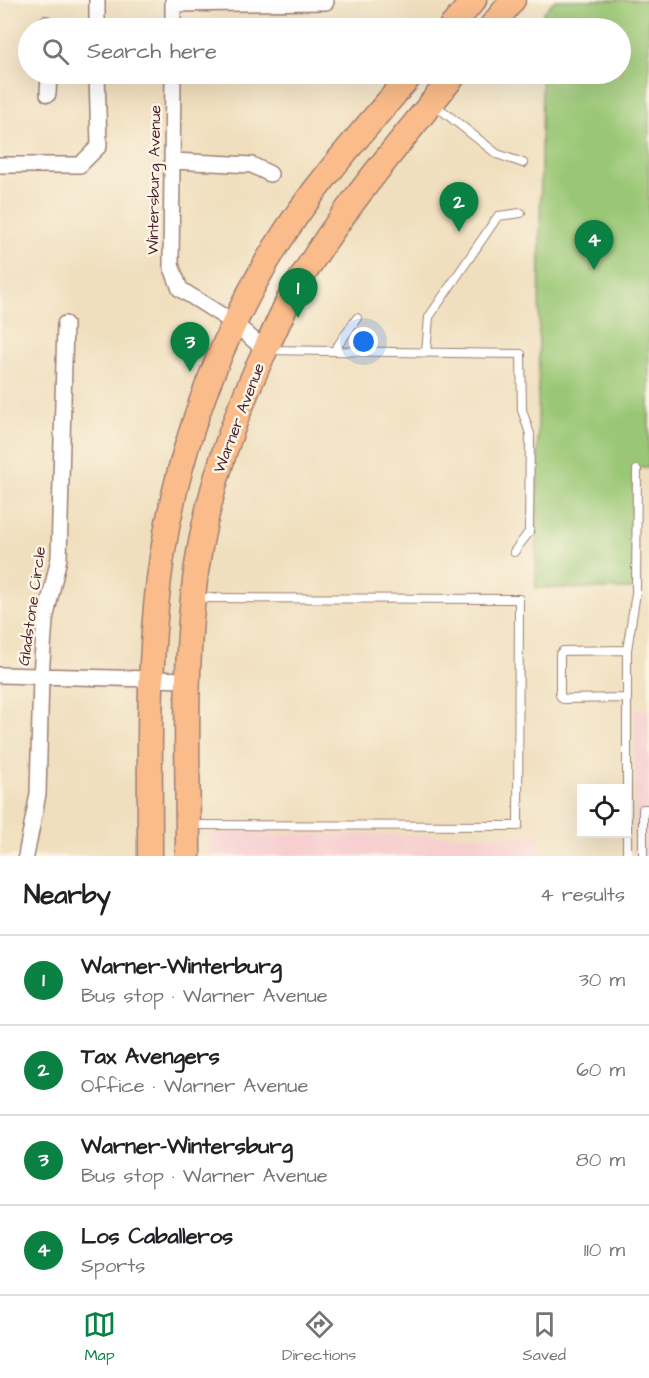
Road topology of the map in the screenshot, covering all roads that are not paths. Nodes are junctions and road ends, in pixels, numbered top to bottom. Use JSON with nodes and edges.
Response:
{"nodes":[{"id":1,"x":97,"y":0,"type":"edge"},
{"id":2,"x":474,"y":0,"type":"edge"},
{"id":3,"x":513,"y":0,"type":"edge"},
{"id":4,"x":173,"y":2,"type":"edge"},
{"id":5,"x":326,"y":2,"type":"dead end"},
{"id":6,"x":97,"y":18,"type":"edge"},
{"id":7,"x":173,"y":18,"type":"edge"},
{"id":8,"x":459,"y":18,"type":"edge"},
{"id":9,"x":498,"y":18,"type":"edge"},
{"id":10,"x":48,"y":84,"type":"edge"},
{"id":11,"x":97,"y":84,"type":"edge"},
{"id":12,"x":173,"y":84,"type":"edge"},
{"id":13,"x":403,"y":84,"type":"edge"},
{"id":14,"x":447,"y":84,"type":"edge"},
{"id":15,"x":48,"y":94,"type":"dead end"},
{"id":16,"x":432,"y":102,"type":"junction"},
{"id":17,"x":173,"y":160,"type":"junction"},
{"id":18,"x":523,"y":163,"type":"dead end"},
{"id":19,"x":0,"y":165,"type":"edge"},
{"id":20,"x":270,"y":174,"type":"dead end"},
{"id":21,"x":521,"y":213,"type":"dead end"},
{"id":22,"x":357,"y":318,"type":"dead end"},
{"id":23,"x":234,"y":323,"type":"junction"},
{"id":24,"x":65,"y":324,"type":"dead end"},
{"id":25,"x":265,"y":350,"type":"junction"},
{"id":26,"x":334,"y":351,"type":"junction"},
{"id":27,"x":426,"y":353,"type":"junction"},
{"id":28,"x":637,"y":470,"type":"dead end"},
{"id":29,"x":175,"y":492,"type":"junction"},
{"id":30,"x":514,"y":552,"type":"dead end"},
{"id":31,"x":192,"y":598,"type":"junction"},
{"id":32,"x":627,"y":650,"type":"junction"},
{"id":33,"x":0,"y":675,"type":"edge"},
{"id":34,"x":41,"y":676,"type":"junction"},
{"id":35,"x":151,"y":679,"type":"junction"},
{"id":36,"x":188,"y":680,"type":"junction"},
{"id":37,"x":627,"y":698,"type":"junction"},
{"id":38,"x":649,"y":809,"type":"edge"},
{"id":39,"x":188,"y":825,"type":"junction"},
{"id":40,"x":26,"y":856,"type":"edge"},
{"id":41,"x":150,"y":856,"type":"edge"},
{"id":42,"x":188,"y":856,"type":"edge"},
{"id":43,"x":627,"y":856,"type":"edge"},
{"id":44,"x":643,"y":856,"type":"edge"}],
"edges":[{"from":1,"to":6,"type":"street"},
{"from":2,"to":8,"type":"main road"},
{"from":3,"to":9,"type":"main road"},
{"from":4,"to":5,"type":"street"},
{"from":4,"to":7,"type":"street"},
{"from":10,"to":15,"type":"street"},
{"from":11,"to":19,"type":"street"},
{"from":12,"to":17,"type":"street","name":"Wintersburg Avenue"},
{"from":13,"to":23,"type":"main road"},
{"from":14,"to":16,"type":"main road","name":"Warner Avenue"},
{"from":16,"to":18,"type":"lane"},
{"from":16,"to":25,"type":"main road","name":"Warner Avenue"},
{"from":17,"to":20,"type":"street"},
{"from":17,"to":23,"type":"street","name":"Wintersburg Avenue"},
{"from":21,"to":27,"type":"lane"},
{"from":22,"to":26,"type":"lane"},
{"from":23,"to":25,"type":"street","name":"Wintersburg Avenue"},
{"from":23,"to":29,"type":"main road"},
{"from":24,"to":34,"type":"street","name":"Gladstone Circle"},
{"from":25,"to":26,"type":"lane"},
{"from":25,"to":31,"type":"main road","name":"Warner Avenue"},
{"from":26,"to":27,"type":"lane"},
{"from":27,"to":30,"type":"lane"},
{"from":28,"to":32,"type":"lane"},
{"from":29,"to":31,"type":"main road"},
{"from":29,"to":35,"type":"main road"},
{"from":31,"to":36,"type":"main road","name":"Warner Avenue"},
{"from":31,"to":39,"type":"lane"},
{"from":32,"to":37,"type":"lane"},
{"from":32,"to":37,"type":"lane"},
{"from":33,"to":34,"type":"street"},
{"from":34,"to":35,"type":"street"},
{"from":34,"to":40,"type":"street","name":"Gladstone Circle"},
{"from":35,"to":36,"type":"street"},
{"from":35,"to":41,"type":"main road"},
{"from":36,"to":39,"type":"main road","name":"Warner Avenue"},
{"from":37,"to":43,"type":"lane"},
{"from":38,"to":44,"type":"lane"},
{"from":39,"to":42,"type":"main road","name":"Warner Avenue"}]}
